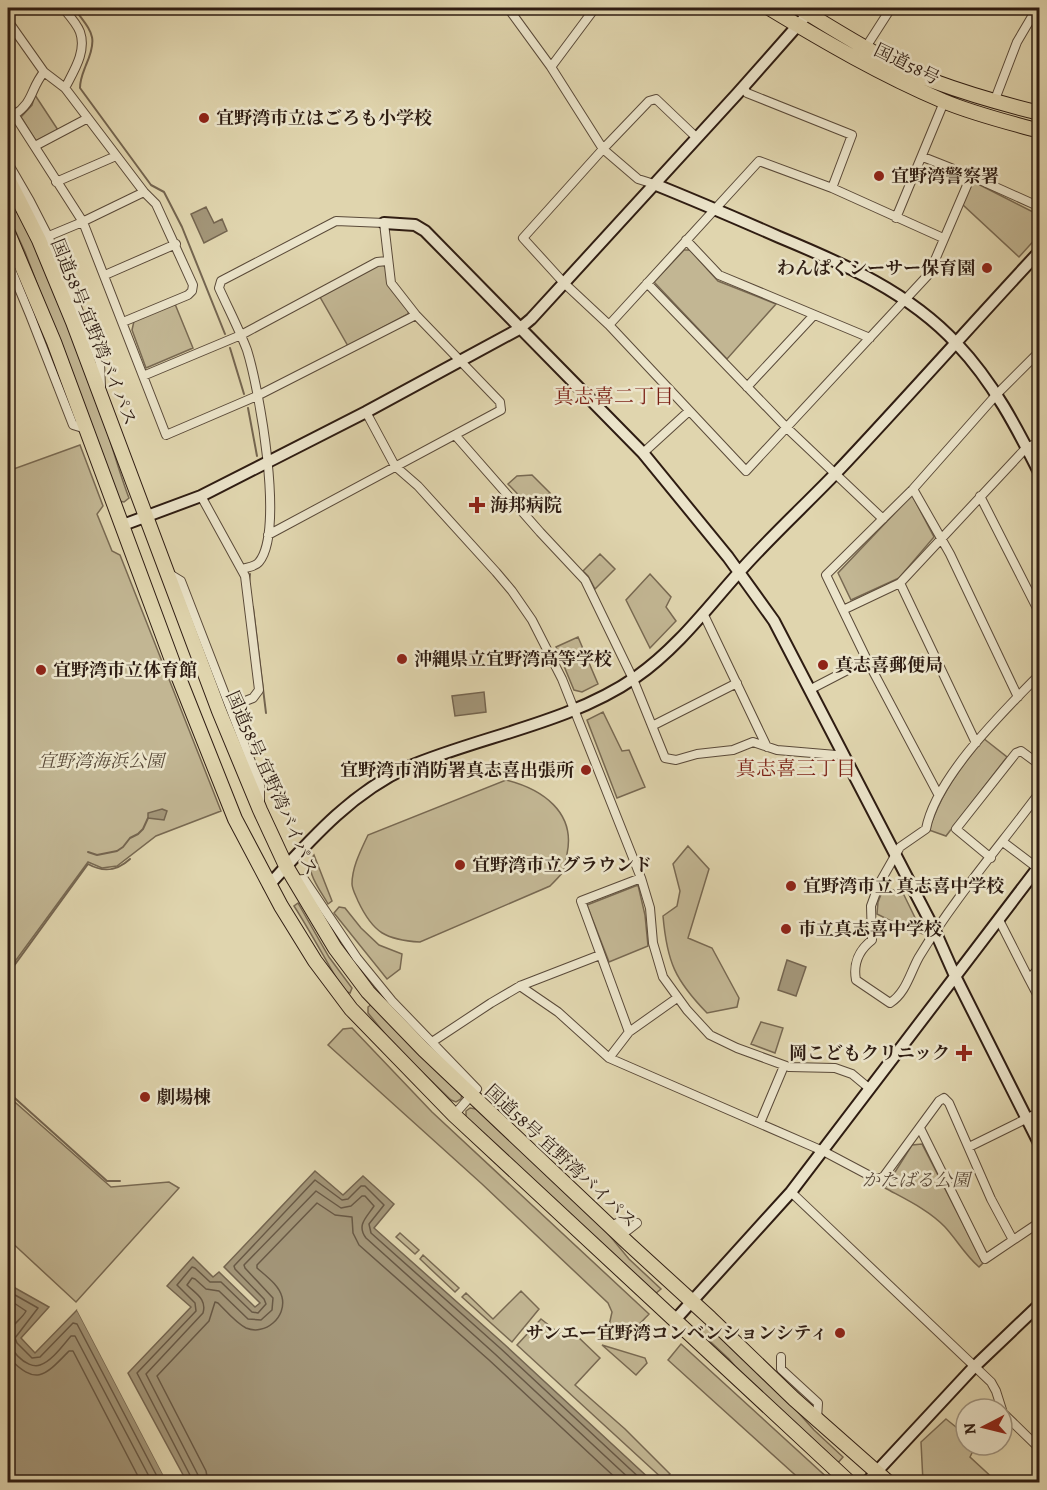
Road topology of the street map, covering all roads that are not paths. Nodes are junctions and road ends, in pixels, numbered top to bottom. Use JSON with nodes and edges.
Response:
{"nodes":[{"id":1,"x":63,"y":8,"type":"edge"},
{"id":2,"x":508,"y":8,"type":"edge"},
{"id":3,"x":595,"y":8,"type":"edge"},
{"id":4,"x":769,"y":8,"type":"edge"},
{"id":5,"x":891,"y":8,"type":"edge"},
{"id":6,"x":1037,"y":8,"type":"edge"},
{"id":7,"x":806,"y":9,"type":"edge"},
{"id":8,"x":8,"y":21,"type":"edge"},
{"id":9,"x":798,"y":25,"type":"junction"},
{"id":10,"x":866,"y":47,"type":"junction"},
{"id":11,"x":551,"y":67,"type":"junction"},
{"id":12,"x":44,"y":72,"type":"junction"},
{"id":13,"x":743,"y":87,"type":"junction"},
{"id":14,"x":65,"y":88,"type":"junction"},
{"id":15,"x":944,"y":102,"type":"junction"},
{"id":16,"x":994,"y":102,"type":"junction"},
{"id":17,"x":8,"y":105,"type":"edge"},
{"id":18,"x":1040,"y":113,"type":"edge"},
{"id":19,"x":14,"y":115,"type":"junction"},
{"id":20,"x":88,"y":118,"type":"junction"},
{"id":21,"x":1040,"y":131,"type":"edge"},
{"id":22,"x":697,"y":138,"type":"junction"},
{"id":23,"x":35,"y":146,"type":"junction"},
{"id":24,"x":603,"y":149,"type":"junction"},
{"id":25,"x":116,"y":156,"type":"junction"},
{"id":26,"x":923,"y":157,"type":"junction"},
{"id":27,"x":8,"y":163,"type":"edge"},
{"id":28,"x":971,"y":176,"type":"junction"},
{"id":29,"x":8,"y":179,"type":"edge"},
{"id":30,"x":56,"y":182,"type":"junction"},
{"id":31,"x":654,"y":184,"type":"junction"},
{"id":32,"x":832,"y":188,"type":"junction"},
{"id":33,"x":144,"y":192,"type":"junction"},
{"id":34,"x":1040,"y":207,"type":"edge"},
{"id":35,"x":714,"y":209,"type":"junction"},
{"id":36,"x":896,"y":218,"type":"junction"},
{"id":37,"x":83,"y":222,"type":"junction"},
{"id":38,"x":384,"y":223,"type":"junction"},
{"id":39,"x":8,"y":233,"type":"edge"},
{"id":40,"x":43,"y":238,"type":"junction"},
{"id":41,"x":943,"y":238,"type":"junction"},
{"id":42,"x":686,"y":240,"type":"junction"},
{"id":43,"x":176,"y":244,"type":"junction"},
{"id":44,"x":1040,"y":251,"type":"edge"},
{"id":45,"x":11,"y":257,"type":"edge"},
{"id":46,"x":387,"y":261,"type":"junction"},
{"id":47,"x":105,"y":275,"type":"junction"},
{"id":48,"x":564,"y":283,"type":"junction"},
{"id":49,"x":647,"y":284,"type":"junction"},
{"id":50,"x":905,"y":300,"type":"junction"},
{"id":51,"x":416,"y":315,"type":"junction"},
{"id":52,"x":814,"y":315,"type":"junction"},
{"id":53,"x":123,"y":322,"type":"junction"},
{"id":54,"x":609,"y":326,"type":"junction"},
{"id":55,"x":519,"y":329,"type":"junction"},
{"id":56,"x":241,"y":335,"type":"junction"},
{"id":57,"x":870,"y":338,"type":"junction"},
{"id":58,"x":956,"y":342,"type":"junction"},
{"id":59,"x":1038,"y":357,"type":"edge"},
{"id":60,"x":461,"y":361,"type":"junction"},
{"id":61,"x":143,"y":376,"type":"junction"},
{"id":62,"x":747,"y":387,"type":"junction"},
{"id":63,"x":997,"y":394,"type":"junction"},
{"id":64,"x":257,"y":396,"type":"junction"},
{"id":65,"x":689,"y":411,"type":"junction"},
{"id":66,"x":366,"y":412,"type":"junction"},
{"id":67,"x":787,"y":428,"type":"junction"},
{"id":68,"x":455,"y":435,"type":"junction"},
{"id":69,"x":1040,"y":442,"type":"edge"},
{"id":70,"x":1026,"y":448,"type":"junction"},
{"id":71,"x":642,"y":453,"type":"junction"},
{"id":72,"x":269,"y":462,"type":"junction"},
{"id":73,"x":395,"y":466,"type":"junction"},
{"id":74,"x":836,"y":473,"type":"junction"},
{"id":75,"x":1040,"y":474,"type":"edge"},
{"id":76,"x":913,"y":489,"type":"junction"},
{"id":77,"x":201,"y":496,"type":"junction"},
{"id":78,"x":980,"y":496,"type":"junction"},
{"id":79,"x":146,"y":517,"type":"junction"},
{"id":80,"x":883,"y":519,"type":"junction"},
{"id":81,"x":123,"y":525,"type":"junction"},
{"id":82,"x":268,"y":535,"type":"junction"},
{"id":83,"x":940,"y":538,"type":"junction"},
{"id":84,"x":242,"y":568,"type":"junction"},
{"id":85,"x":739,"y":572,"type":"junction"},
{"id":86,"x":166,"y":573,"type":"junction"},
{"id":87,"x":900,"y":582,"type":"junction"},
{"id":88,"x":843,"y":610,"type":"junction"},
{"id":89,"x":703,"y":613,"type":"junction"},
{"id":90,"x":1040,"y":614,"type":"edge"},
{"id":91,"x":867,"y":660,"type":"junction"},
{"id":92,"x":1040,"y":674,"type":"edge"},
{"id":93,"x":633,"y":679,"type":"junction"},
{"id":94,"x":737,"y":683,"type":"junction"},
{"id":95,"x":811,"y":688,"type":"junction"},
{"id":96,"x":1018,"y":696,"type":"junction"},
{"id":97,"x":230,"y":707,"type":"junction"},
{"id":98,"x":575,"y":710,"type":"junction"},
{"id":99,"x":652,"y":726,"type":"junction"},
{"id":100,"x":976,"y":742,"type":"junction"},
{"id":101,"x":767,"y":747,"type":"junction"},
{"id":102,"x":843,"y":753,"type":"junction"},
{"id":103,"x":1040,"y":765,"type":"edge"},
{"id":104,"x":1040,"y":792,"type":"edge"},
{"id":105,"x":938,"y":794,"type":"junction"},
{"id":106,"x":260,"y":810,"type":"junction"},
{"id":107,"x":1003,"y":842,"type":"junction"},
{"id":108,"x":896,"y":853,"type":"junction"},
{"id":109,"x":991,"y":858,"type":"junction"},
{"id":110,"x":286,"y":866,"type":"junction"},
{"id":111,"x":1039,"y":868,"type":"edge"},
{"id":112,"x":641,"y":878,"type":"junction"},
{"id":113,"x":293,"y":880,"type":"junction"},
{"id":114,"x":269,"y":885,"type":"junction"},
{"id":115,"x":999,"y":920,"type":"junction"},
{"id":116,"x":935,"y":931,"type":"junction"},
{"id":117,"x":600,"y":955,"type":"junction"},
{"id":118,"x":1040,"y":967,"type":"edge"},
{"id":119,"x":955,"y":976,"type":"junction"},
{"id":120,"x":1029,"y":979,"type":"junction"},
{"id":121,"x":520,"y":986,"type":"junction"},
{"id":122,"x":677,"y":998,"type":"junction"},
{"id":123,"x":1040,"y":1000,"type":"edge"},
{"id":124,"x":630,"y":1032,"type":"junction"},
{"id":125,"x":432,"y":1042,"type":"junction"},
{"id":126,"x":609,"y":1058,"type":"junction"},
{"id":127,"x":784,"y":1066,"type":"junction"},
{"id":128,"x":870,"y":1089,"type":"junction"},
{"id":129,"x":471,"y":1096,"type":"junction"},
{"id":130,"x":1040,"y":1112,"type":"edge"},
{"id":131,"x":454,"y":1115,"type":"junction"},
{"id":132,"x":1027,"y":1118,"type":"junction"},
{"id":133,"x":760,"y":1123,"type":"junction"},
{"id":134,"x":920,"y":1128,"type":"junction"},
{"id":135,"x":1040,"y":1145,"type":"edge"},
{"id":136,"x":969,"y":1147,"type":"junction"},
{"id":137,"x":823,"y":1151,"type":"junction"},
{"id":138,"x":791,"y":1192,"type":"junction"},
{"id":139,"x":1040,"y":1222,"type":"edge"},
{"id":140,"x":637,"y":1223,"type":"dead end"},
{"id":141,"x":609,"y":1226,"type":"junction"},
{"id":142,"x":1013,"y":1240,"type":"junction"},
{"id":143,"x":692,"y":1302,"type":"junction"},
{"id":144,"x":1040,"y":1304,"type":"edge"},
{"id":145,"x":675,"y":1320,"type":"junction"},
{"id":146,"x":781,"y":1357,"type":"dead end"},
{"id":147,"x":974,"y":1367,"type":"junction"},
{"id":148,"x":817,"y":1419,"type":"junction"},
{"id":149,"x":1040,"y":1449,"type":"edge"},
{"id":150,"x":872,"y":1477,"type":"edge"},
{"id":151,"x":849,"y":1482,"type":"edge"},
{"id":152,"x":888,"y":1482,"type":"edge"}],
"edges":[{"from":1,"to":14,"type":"street"},
{"from":2,"to":11,"type":"street"},
{"from":3,"to":11,"type":"street"},
{"from":4,"to":9,"type":"highway","name":"国道58号"},
{"from":5,"to":10,"type":"street"},
{"from":6,"to":16,"type":"street"},
{"from":7,"to":9,"type":"street"},
{"from":7,"to":10,"type":"highway","name":"国道58号"},
{"from":8,"to":12,"type":"street"},
{"from":9,"to":13,"type":"street"},
{"from":9,"to":15,"type":"highway","name":"国道58号"},
{"from":10,"to":16,"type":"highway","name":"国道58号"},
{"from":11,"to":24,"type":"street"},
{"from":12,"to":14,"type":"street"},
{"from":12,"to":19,"type":"street"},
{"from":13,"to":22,"type":"street"},
{"from":13,"to":32,"type":"street"},
{"from":14,"to":20,"type":"street"},
{"from":15,"to":21,"type":"highway","name":"国道58号"},
{"from":15,"to":26,"type":"street"},
{"from":16,"to":18,"type":"highway","name":"国道58号"},
{"from":17,"to":19,"type":"street"},
{"from":19,"to":23,"type":"street"},
{"from":20,"to":23,"type":"street"},
{"from":20,"to":25,"type":"street"},
{"from":22,"to":24,"type":"street"},
{"from":22,"to":31,"type":"street"},
{"from":23,"to":30,"type":"street"},
{"from":24,"to":31,"type":"street"},
{"from":24,"to":48,"type":"street"},
{"from":25,"to":30,"type":"street"},
{"from":25,"to":33,"type":"street"},
{"from":26,"to":28,"type":"street"},
{"from":26,"to":36,"type":"street"},
{"from":27,"to":40,"type":"street"},
{"from":28,"to":34,"type":"street"},
{"from":28,"to":41,"type":"street"},
{"from":29,"to":40,"type":"highway","name":"国道58号 宜野湾バイパス"},
{"from":30,"to":37,"type":"street"},
{"from":31,"to":35,"type":"street"},
{"from":31,"to":48,"type":"street"},
{"from":32,"to":35,"type":"street"},
{"from":32,"to":36,"type":"street"},
{"from":33,"to":37,"type":"street"},
{"from":33,"to":43,"type":"street"},
{"from":35,"to":42,"type":"street"},
{"from":35,"to":50,"type":"street"},
{"from":36,"to":41,"type":"street"},
{"from":37,"to":40,"type":"street"},
{"from":37,"to":47,"type":"street"},
{"from":38,"to":46,"type":"street"},
{"from":38,"to":55,"type":"street"},
{"from":38,"to":56,"type":"street"},
{"from":39,"to":45,"type":"highway"},
{"from":40,"to":79,"type":"highway","name":"国道58号 宜野湾バイパス"},
{"from":41,"to":50,"type":"street"},
{"from":42,"to":49,"type":"street"},
{"from":42,"to":52,"type":"street"},
{"from":43,"to":47,"type":"street"},
{"from":43,"to":53,"type":"street"},
{"from":44,"to":58,"type":"street"},
{"from":45,"to":81,"type":"highway"},
{"from":46,"to":51,"type":"street"},
{"from":46,"to":56,"type":"street"},
{"from":47,"to":53,"type":"street"},
{"from":48,"to":54,"type":"street"},
{"from":48,"to":55,"type":"street"},
{"from":49,"to":54,"type":"street"},
{"from":49,"to":62,"type":"street"},
{"from":50,"to":57,"type":"street"},
{"from":50,"to":58,"type":"street"},
{"from":51,"to":60,"type":"street"},
{"from":51,"to":64,"type":"street"},
{"from":52,"to":57,"type":"street"},
{"from":52,"to":62,"type":"street"},
{"from":53,"to":61,"type":"street"},
{"from":54,"to":65,"type":"street"},
{"from":55,"to":60,"type":"street"},
{"from":55,"to":71,"type":"street"},
{"from":56,"to":61,"type":"street"},
{"from":56,"to":64,"type":"street"},
{"from":57,"to":67,"type":"street"},
{"from":58,"to":63,"type":"street"},
{"from":58,"to":74,"type":"street"},
{"from":59,"to":63,"type":"street"},
{"from":60,"to":66,"type":"street"},
{"from":60,"to":68,"type":"street"},
{"from":61,"to":64,"type":"street"},
{"from":62,"to":67,"type":"street"},
{"from":63,"to":70,"type":"street"},
{"from":63,"to":76,"type":"street"},
{"from":64,"to":72,"type":"street"},
{"from":65,"to":67,"type":"street"},
{"from":65,"to":71,"type":"street"},
{"from":66,"to":72,"type":"street"},
{"from":66,"to":73,"type":"street"},
{"from":67,"to":74,"type":"street"},
{"from":68,"to":73,"type":"street"},
{"from":68,"to":93,"type":"street"},
{"from":69,"to":70,"type":"street"},
{"from":70,"to":75,"type":"street"},
{"from":70,"to":78,"type":"street"},
{"from":71,"to":85,"type":"street"},
{"from":72,"to":77,"type":"street"},
{"from":72,"to":82,"type":"street"},
{"from":73,"to":82,"type":"street"},
{"from":73,"to":98,"type":"street"},
{"from":74,"to":80,"type":"street"},
{"from":74,"to":85,"type":"street"},
{"from":76,"to":80,"type":"street"},
{"from":76,"to":83,"type":"street"},
{"from":77,"to":79,"type":"street"},
{"from":77,"to":84,"type":"street"},
{"from":78,"to":83,"type":"street"},
{"from":78,"to":90,"type":"street"},
{"from":79,"to":81,"type":"street"},
{"from":79,"to":86,"type":"highway","name":"国道58号 宜野湾バイパス"},
{"from":80,"to":88,"type":"street"},
{"from":81,"to":114,"type":"highway"},
{"from":82,"to":84,"type":"street"},
{"from":83,"to":87,"type":"street"},
{"from":83,"to":96,"type":"street"},
{"from":84,"to":97,"type":"street"},
{"from":85,"to":89,"type":"street"},
{"from":85,"to":95,"type":"street"},
{"from":86,"to":97,"type":"street"},
{"from":86,"to":106,"type":"highway","name":"国道58号 宜野湾バイパス"},
{"from":87,"to":88,"type":"street"},
{"from":87,"to":100,"type":"street"},
{"from":88,"to":91,"type":"street"},
{"from":89,"to":93,"type":"street"},
{"from":89,"to":94,"type":"street"},
{"from":91,"to":95,"type":"street"},
{"from":91,"to":105,"type":"street"},
{"from":92,"to":96,"type":"street"},
{"from":93,"to":98,"type":"street"},
{"from":93,"to":99,"type":"street"},
{"from":94,"to":99,"type":"street"},
{"from":94,"to":101,"type":"street"},
{"from":95,"to":102,"type":"street"},
{"from":96,"to":100,"type":"street"},
{"from":97,"to":106,"type":"street"},
{"from":98,"to":110,"type":"street"},
{"from":98,"to":112,"type":"street"},
{"from":99,"to":101,"type":"street"},
{"from":100,"to":105,"type":"street"},
{"from":101,"to":102,"type":"street"},
{"from":102,"to":108,"type":"street"},
{"from":103,"to":109,"type":"street"},
{"from":104,"to":107,"type":"street"},
{"from":105,"to":108,"type":"street"},
{"from":106,"to":110,"type":"highway","name":"国道58号 宜野湾バイパス"},
{"from":107,"to":109,"type":"street"},
{"from":107,"to":111,"type":"street"},
{"from":108,"to":116,"type":"street"},
{"from":108,"to":116,"type":"street"},
{"from":109,"to":116,"type":"street"},
{"from":110,"to":113,"type":"highway","name":"国道58号 宜野湾バイパス"},
{"from":110,"to":114,"type":"street"},
{"from":111,"to":115,"type":"street"},
{"from":112,"to":117,"type":"street"},
{"from":112,"to":122,"type":"street"},
{"from":113,"to":125,"type":"street"},
{"from":113,"to":129,"type":"highway","name":"国道58号 宜野湾バイパス"},
{"from":114,"to":131,"type":"highway"},
{"from":115,"to":119,"type":"street"},
{"from":115,"to":120,"type":"street"},
{"from":116,"to":119,"type":"street"},
{"from":117,"to":121,"type":"street"},
{"from":117,"to":124,"type":"street"},
{"from":118,"to":120,"type":"street"},
{"from":119,"to":128,"type":"street"},
{"from":119,"to":132,"type":"street"},
{"from":120,"to":123,"type":"street"},
{"from":121,"to":125,"type":"street"},
{"from":121,"to":126,"type":"street"},
{"from":122,"to":124,"type":"street"},
{"from":122,"to":127,"type":"street"},
{"from":124,"to":126,"type":"street"},
{"from":125,"to":129,"type":"street"},
{"from":126,"to":133,"type":"street"},
{"from":127,"to":128,"type":"street"},
{"from":127,"to":133,"type":"street"},
{"from":128,"to":137,"type":"street"},
{"from":129,"to":131,"type":"street"},
{"from":129,"to":141,"type":"highway","name":"国道58号 宜野湾バイパス"},
{"from":130,"to":132,"type":"street"},
{"from":131,"to":145,"type":"highway"},
{"from":132,"to":135,"type":"street"},
{"from":132,"to":136,"type":"street"},
{"from":133,"to":137,"type":"street"},
{"from":134,"to":136,"type":"street"},
{"from":134,"to":137,"type":"street"},
{"from":134,"to":142,"type":"street"},
{"from":136,"to":142,"type":"street"},
{"from":137,"to":138,"type":"street"},
{"from":138,"to":143,"type":"street"},
{"from":138,"to":147,"type":"street"},
{"from":139,"to":142,"type":"street"},
{"from":140,"to":141,"type":"street"},
{"from":141,"to":143,"type":"highway","name":"国道58号 宜野湾バイパス"},
{"from":143,"to":145,"type":"street"},
{"from":143,"to":148,"type":"highway","name":"国道58号 宜野湾バイパス"},
{"from":144,"to":147,"type":"street"},
{"from":145,"to":151,"type":"highway"},
{"from":146,"to":148,"type":"street"},
{"from":147,"to":149,"type":"street"},
{"from":147,"to":150,"type":"street"},
{"from":148,"to":150,"type":"highway","name":"国道58号 宜野湾バイパス"},
{"from":150,"to":152,"type":"highway","name":"国道58号 宜野湾バイパス"}]}
